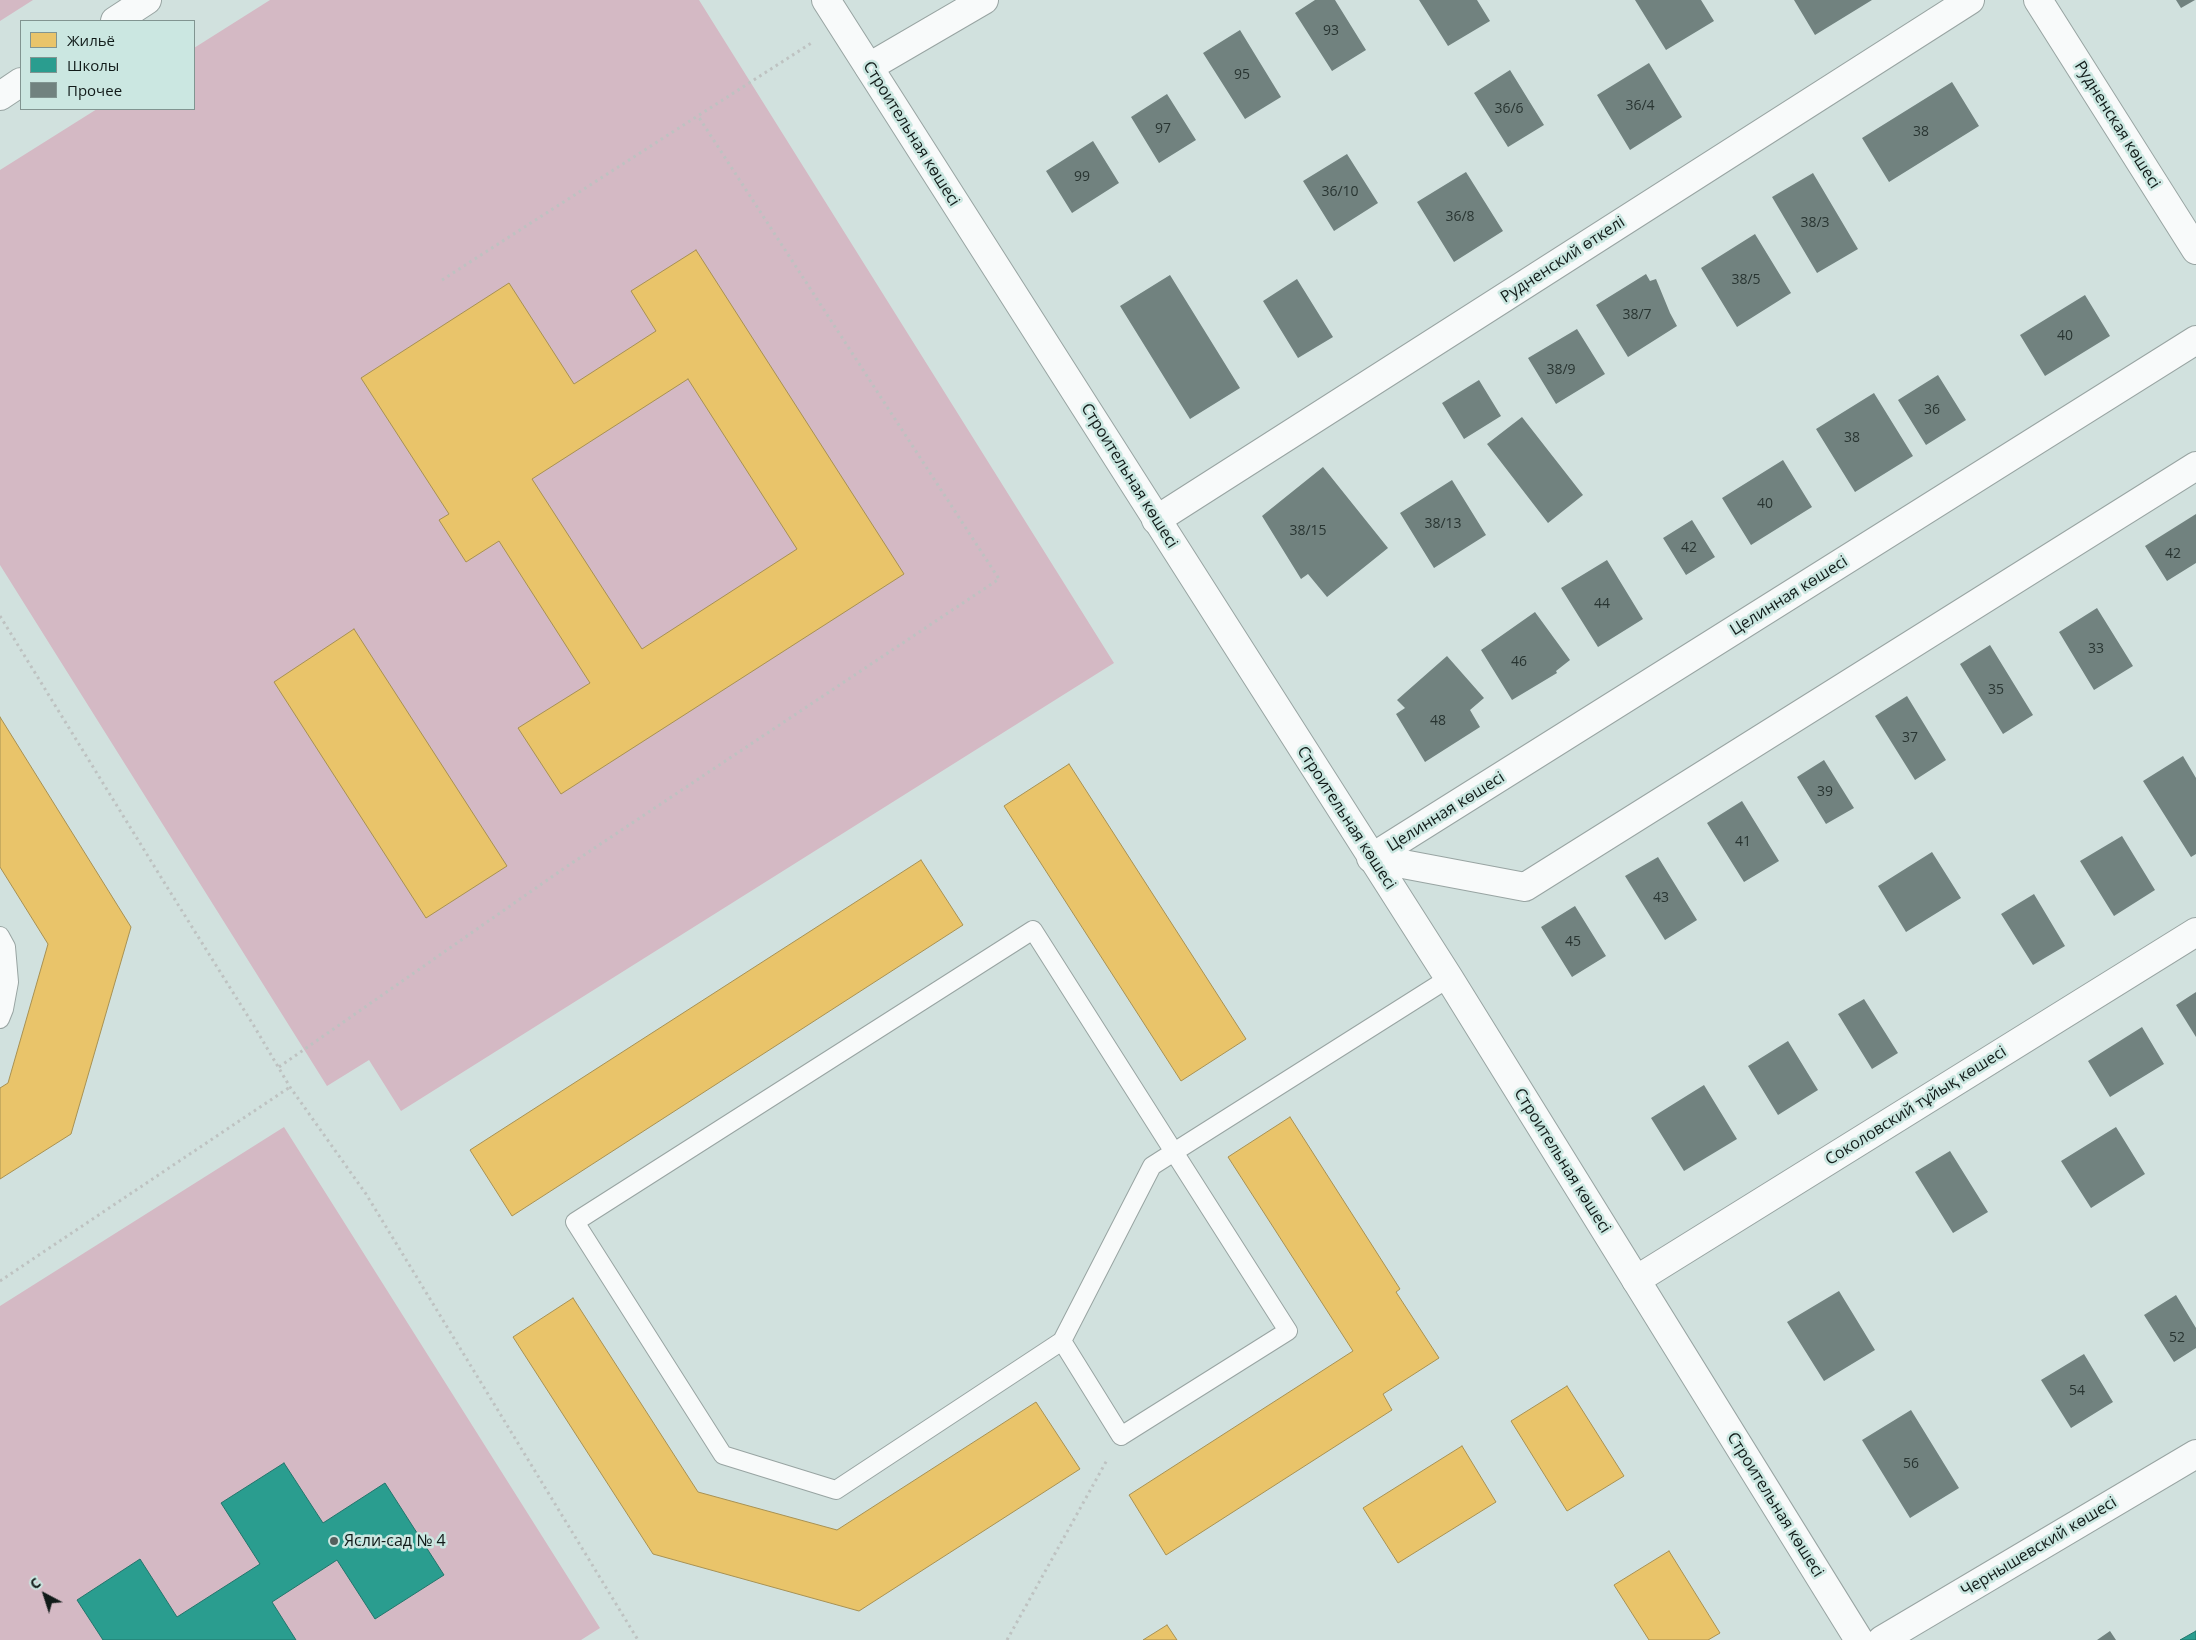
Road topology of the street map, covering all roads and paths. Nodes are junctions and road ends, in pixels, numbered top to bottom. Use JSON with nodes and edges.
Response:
{"nodes":[{"id":1,"x":147,"y":0,"type":"edge"},
{"id":2,"x":826,"y":0,"type":"edge"},
{"id":3,"x":984,"y":0,"type":"edge"},
{"id":4,"x":1970,"y":0,"type":"edge"},
{"id":5,"x":2038,"y":0,"type":"edge"},
{"id":6,"x":117,"y":20,"type":"edge"},
{"id":7,"x":841,"y":24,"type":"junction"},
{"id":8,"x":869,"y":68,"type":"junction"},
{"id":9,"x":20,"y":83,"type":"edge"},
{"id":10,"x":0,"y":96,"type":"edge"},
{"id":11,"x":698,"y":116,"type":"junction"},
{"id":12,"x":2196,"y":250,"type":"edge"},
{"id":13,"x":442,"y":280,"type":"dead end"},
{"id":14,"x":2196,"y":340,"type":"edge"},
{"id":15,"x":2196,"y":466,"type":"edge"},
{"id":16,"x":1156,"y":520,"type":"junction"},
{"id":17,"x":0,"y":616,"type":"edge"},
{"id":18,"x":1371,"y":858,"type":"junction"},
{"id":19,"x":2196,"y":932,"type":"edge"},
{"id":20,"x":0,"y":936,"type":"edge"},
{"id":21,"x":1449,"y":978,"type":"junction"},
{"id":22,"x":0,"y":1018,"type":"edge"},
{"id":23,"x":279,"y":1067,"type":"junction"},
{"id":24,"x":290,"y":1087,"type":"junction"},
{"id":25,"x":1174,"y":1152,"type":"junction"},
{"id":26,"x":1636,"y":1280,"type":"junction"},
{"id":27,"x":0,"y":1281,"type":"edge"},
{"id":28,"x":1062,"y":1341,"type":"junction"},
{"id":29,"x":1121,"y":1436,"type":"junction"},
{"id":30,"x":2196,"y":1454,"type":"edge"},
{"id":31,"x":638,"y":1640,"type":"edge"},
{"id":32,"x":1007,"y":1640,"type":"edge"},
{"id":33,"x":1859,"y":1640,"type":"edge"},
{"id":34,"x":1882,"y":1640,"type":"edge"}],
"edges":[{"from":1,"to":6,"type":"street"},
{"from":2,"to":7,"type":"street","name":"Строительная көшесі"},
{"from":3,"to":8,"type":"street"},
{"from":4,"to":16,"type":"street","name":"Рудненский өткелі"},
{"from":5,"to":12,"type":"street","name":"Рудненская көшесі"},
{"from":7,"to":8,"type":"street","name":"Строительная көшесі"},
{"from":7,"to":11,"type":"path"},
{"from":8,"to":16,"type":"street","name":"Строительная көшесі"},
{"from":9,"to":10,"type":"street"},
{"from":11,"to":13,"type":"path"},
{"from":11,"to":23,"type":"path"},
{"from":14,"to":18,"type":"street","name":"Целинная көшесі"},
{"from":15,"to":18,"type":"street","name":"Целинная көшесі"},
{"from":16,"to":18,"type":"street","name":"Строительная көшесі"},
{"from":17,"to":23,"type":"path"},
{"from":18,"to":21,"type":"street","name":"Строительная көшесі"},
{"from":19,"to":26,"type":"street","name":"Соколовский тұйық көшесі"},
{"from":20,"to":22,"type":"lane"},
{"from":21,"to":25,"type":"lane"},
{"from":21,"to":26,"type":"street","name":"Строительная көшесі"},
{"from":23,"to":24,"type":"path"},
{"from":24,"to":27,"type":"path"},
{"from":24,"to":31,"type":"path"},
{"from":25,"to":28,"type":"lane"},
{"from":25,"to":28,"type":"lane"},
{"from":25,"to":29,"type":"lane"},
{"from":26,"to":33,"type":"street","name":"Строительная көшесі"},
{"from":28,"to":29,"type":"lane"},
{"from":29,"to":32,"type":"path"},
{"from":30,"to":34,"type":"street","name":"Чернышевский көшесі"}]}
